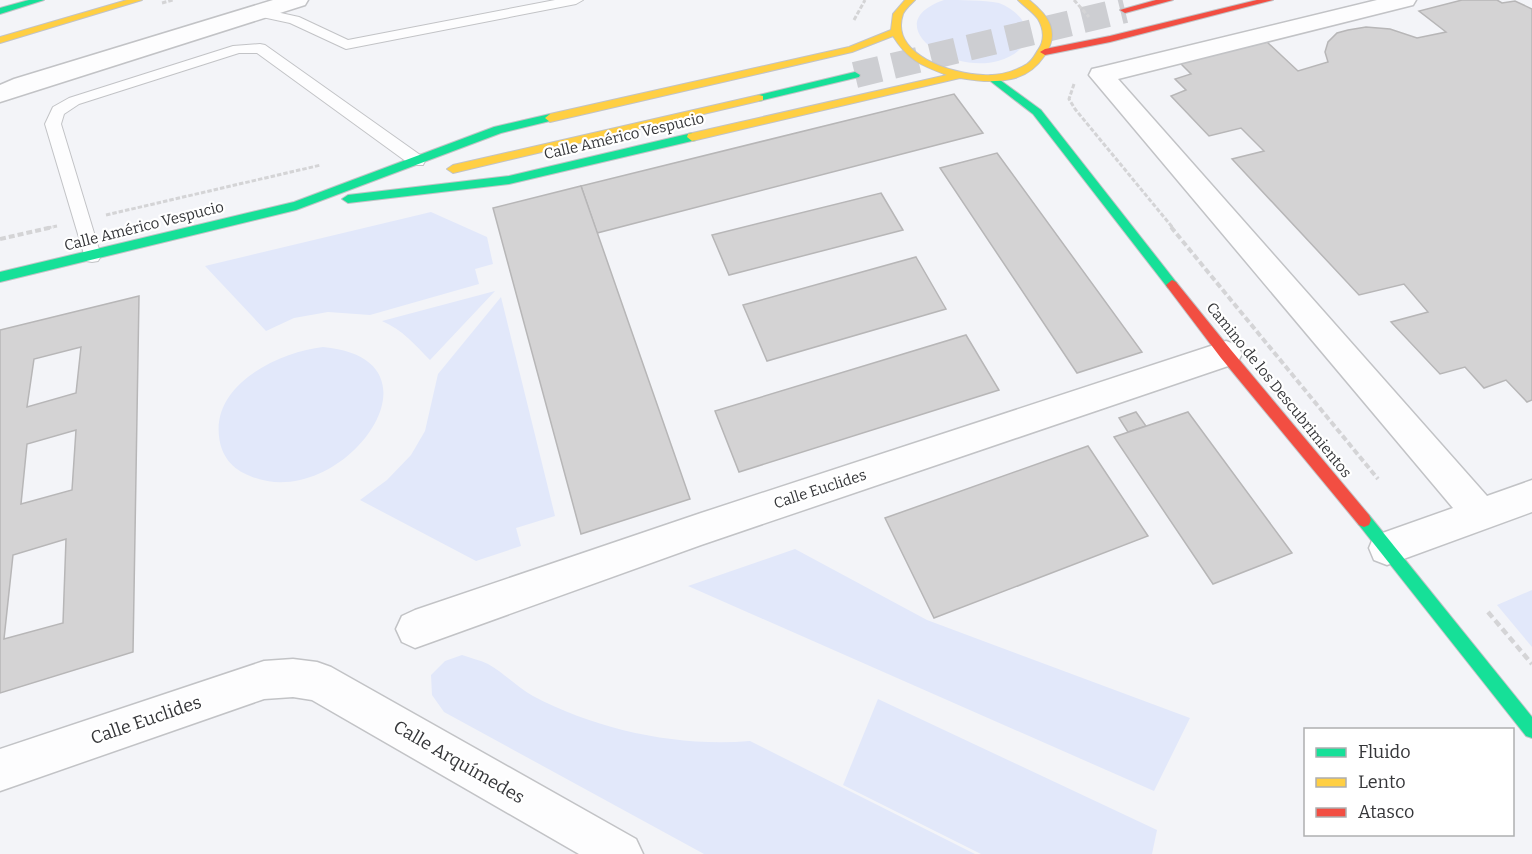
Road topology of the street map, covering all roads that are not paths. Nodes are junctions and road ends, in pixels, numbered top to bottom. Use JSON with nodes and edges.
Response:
{"nodes":[{"id":1,"x":39,"y":0,"type":"edge"},
{"id":2,"x":104,"y":0,"type":"edge"},
{"id":3,"x":137,"y":0,"type":"edge"},
{"id":4,"x":297,"y":0,"type":"edge"},
{"id":5,"x":576,"y":0,"type":"edge"},
{"id":6,"x":909,"y":0,"type":"edge"},
{"id":7,"x":1023,"y":0,"type":"edge"},
{"id":8,"x":1168,"y":0,"type":"edge"},
{"id":9,"x":1268,"y":0,"type":"edge"},
{"id":10,"x":1405,"y":0,"type":"edge"},
{"id":11,"x":537,"y":3,"type":"edge"},
{"id":12,"x":2,"y":10,"type":"edge"},
{"id":13,"x":1125,"y":10,"type":"tunnel mouth"},
{"id":14,"x":258,"y":12,"type":"junction"},
{"id":15,"x":0,"y":30,"type":"edge"},
{"id":16,"x":895,"y":32,"type":"junction"},
{"id":17,"x":0,"y":40,"type":"edge"},
{"id":18,"x":1045,"y":52,"type":"junction"},
{"id":19,"x":855,"y":75,"type":"tunnel mouth"},
{"id":20,"x":956,"y":76,"type":"junction"},
{"id":21,"x":993,"y":78,"type":"junction"},
{"id":22,"x":0,"y":94,"type":"edge"},
{"id":23,"x":417,"y":160,"type":"junction"},
{"id":24,"x":296,"y":206,"type":"junction"},
{"id":25,"x":92,"y":256,"type":"junction"},
{"id":26,"x":0,"y":278,"type":"edge"},
{"id":27,"x":1227,"y":354,"type":"junction"},
{"id":28,"x":1532,"y":496,"type":"edge"},
{"id":29,"x":1481,"y":515,"type":"junction"},
{"id":30,"x":1387,"y":548,"type":"junction"},
{"id":31,"x":415,"y":629,"type":"dead end"},
{"id":32,"x":293,"y":678,"type":"joint"},
{"id":33,"x":1532,"y":730,"type":"edge"},
{"id":34,"x":0,"y":770,"type":"edge"},
{"id":35,"x":621,"y":854,"type":"edge"}],
"edges":[{"from":1,"to":12,"type":"street"},
{"from":2,"to":15,"type":"street"},
{"from":3,"to":17,"type":"street"},
{"from":4,"to":14,"type":"street"},
{"from":5,"to":11,"type":"lane"},
{"from":6,"to":16,"type":"street"},
{"from":7,"to":18,"type":"street"},
{"from":8,"to":13,"type":"street"},
{"from":9,"to":18,"type":"street"},
{"from":10,"to":29,"type":"street"},
{"from":11,"to":14,"type":"lane"},
{"from":14,"to":22,"type":"street"},
{"from":16,"to":20,"type":"street"},
{"from":16,"to":23,"type":"street","name":"Calle Américo Vespucio"},
{"from":18,"to":21,"type":"street"},
{"from":19,"to":24,"type":"street"},
{"from":20,"to":21,"type":"street"},
{"from":20,"to":24,"type":"street","name":"Calle Américo Vespucio"},
{"from":21,"to":27,"type":"street","name":"Camino de los Descubrimientos"},
{"from":23,"to":24,"type":"street","name":"Calle Américo Vespucio"},
{"from":23,"to":25,"type":"lane"},
{"from":24,"to":25,"type":"street","name":"Calle Américo Vespucio"},
{"from":25,"to":26,"type":"street","name":"Calle Américo Vespucio"},
{"from":27,"to":30,"type":"street","name":"Camino de los Descubrimientos"},
{"from":27,"to":31,"type":"street","name":"Calle Euclides"},
{"from":28,"to":29,"type":"street"},
{"from":29,"to":30,"type":"street"},
{"from":30,"to":33,"type":"street","name":"Camino de los Descubrimientos"},
{"from":32,"to":34,"type":"street","name":"Calle Euclides"},
{"from":32,"to":35,"type":"street","name":"Calle Arquímedes"}]}
